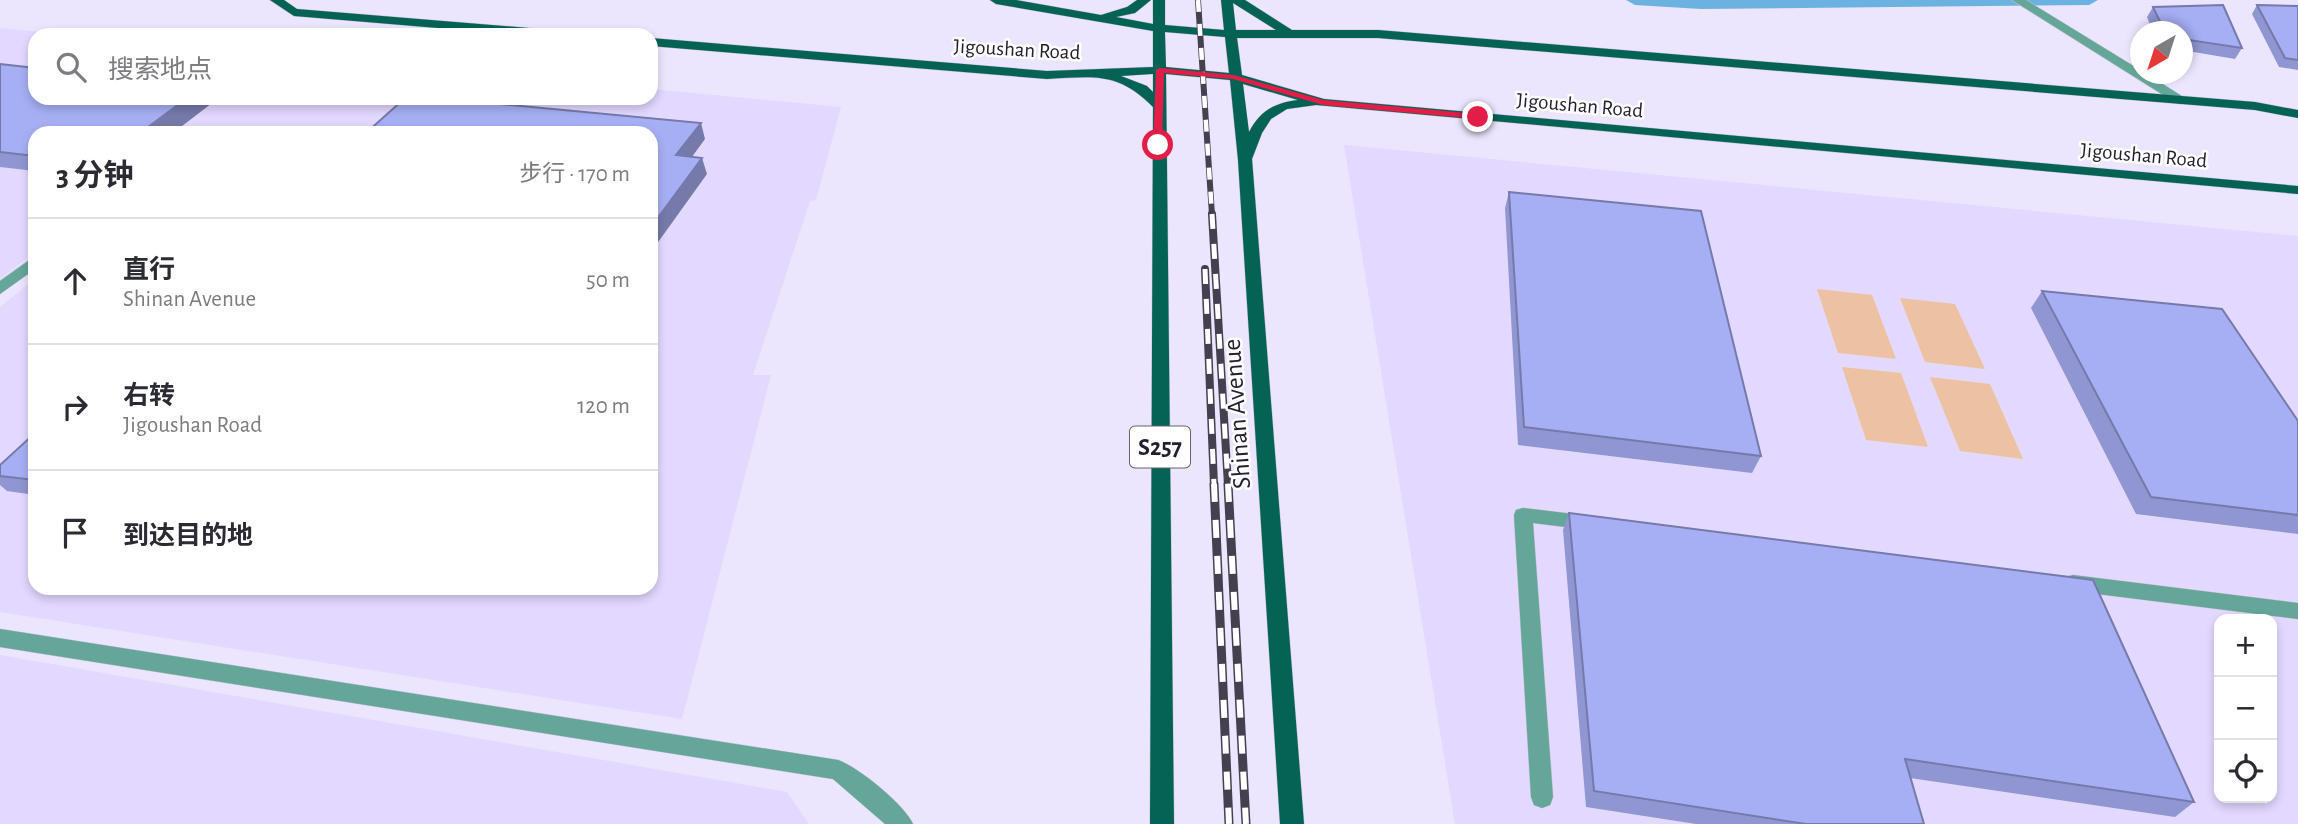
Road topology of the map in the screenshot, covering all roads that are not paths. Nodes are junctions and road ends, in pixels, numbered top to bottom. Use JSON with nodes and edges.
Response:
{"nodes":[{"id":1,"x":276,"y":0,"type":"edge"},
{"id":2,"x":996,"y":0,"type":"edge"},
{"id":3,"x":1145,"y":0,"type":"edge"},
{"id":4,"x":1227,"y":0,"type":"edge"},
{"id":5,"x":1237,"y":0,"type":"edge"},
{"id":6,"x":2018,"y":0,"type":"edge"},
{"id":7,"x":1159,"y":4,"type":"edge"},
{"id":8,"x":1079,"y":14,"type":"junction"},
{"id":9,"x":483,"y":28,"type":"edge"},
{"id":10,"x":1157,"y":28,"type":"junction"},
{"id":11,"x":1229,"y":34,"type":"junction"},
{"id":12,"x":1293,"y":34,"type":"junction"},
{"id":13,"x":658,"y":43,"type":"edge"},
{"id":14,"x":1160,"y":70,"type":"junction"},
{"id":15,"x":1097,"y":73,"type":"junction"},
{"id":16,"x":1234,"y":77,"type":"junction"},
{"id":17,"x":2181,"y":100,"type":"junction"},
{"id":18,"x":1323,"y":103,"type":"junction"},
{"id":19,"x":1159,"y":106,"type":"junction"},
{"id":20,"x":2298,"y":114,"type":"edge"},
{"id":21,"x":1245,"y":160,"type":"junction"},
{"id":22,"x":2298,"y":190,"type":"edge"},
{"id":23,"x":28,"y":267,"type":"edge"},
{"id":24,"x":0,"y":289,"type":"edge"},
{"id":25,"x":1606,"y":525,"type":"edge"},
{"id":26,"x":2049,"y":580,"type":"edge"},
{"id":27,"x":2298,"y":611,"type":"edge"},
{"id":28,"x":0,"y":638,"type":"edge"},
{"id":29,"x":1542,"y":797,"type":"dead end"},
{"id":30,"x":901,"y":824,"type":"edge"},
{"id":31,"x":1162,"y":824,"type":"edge"},
{"id":32,"x":1292,"y":824,"type":"edge"}],
"edges":[{"from":1,"to":9,"type":"main road"},
{"from":2,"to":8,"type":"main road","name":"Jigoushan Road"},
{"from":3,"to":8,"type":"main road"},
{"from":4,"to":11,"type":"main road","name":"Shinan Avenue"},
{"from":5,"to":12,"type":"main road"},
{"from":6,"to":17,"type":"street"},
{"from":7,"to":10,"type":"main road","number":"S257"},
{"from":8,"to":10,"type":"main road","name":"Jigoushan Road"},
{"from":10,"to":11,"type":"main road","name":"Jigoushan Road"},
{"from":10,"to":14,"type":"main road","number":"S257"},
{"from":11,"to":12,"type":"main road","name":"Jigoushan Road"},
{"from":11,"to":16,"type":"main road","name":"Shinan Avenue"},
{"from":12,"to":17,"type":"main road","name":"Jigoushan Road"},
{"from":13,"to":15,"type":"main road","name":"Jigoushan Road"},
{"from":14,"to":15,"type":"main road","name":"Jigoushan Road"},
{"from":14,"to":16,"type":"main road","name":"Jigoushan Road"},
{"from":14,"to":19,"type":"main road","number":"S257"},
{"from":15,"to":19,"type":"main road"},
{"from":16,"to":18,"type":"main road","name":"Jigoushan Road"},
{"from":16,"to":21,"type":"main road","name":"Shinan Avenue"},
{"from":17,"to":20,"type":"main road","name":"Jigoushan Road"},
{"from":18,"to":21,"type":"main road"},
{"from":18,"to":22,"type":"main road","name":"Jigoushan Road"},
{"from":19,"to":31,"type":"main road","number":"S257"},
{"from":21,"to":32,"type":"main road","name":"Shinan Avenue"},
{"from":23,"to":24,"type":"street"},
{"from":25,"to":29,"type":"street"},
{"from":26,"to":27,"type":"street"},
{"from":28,"to":30,"type":"street"}]}
